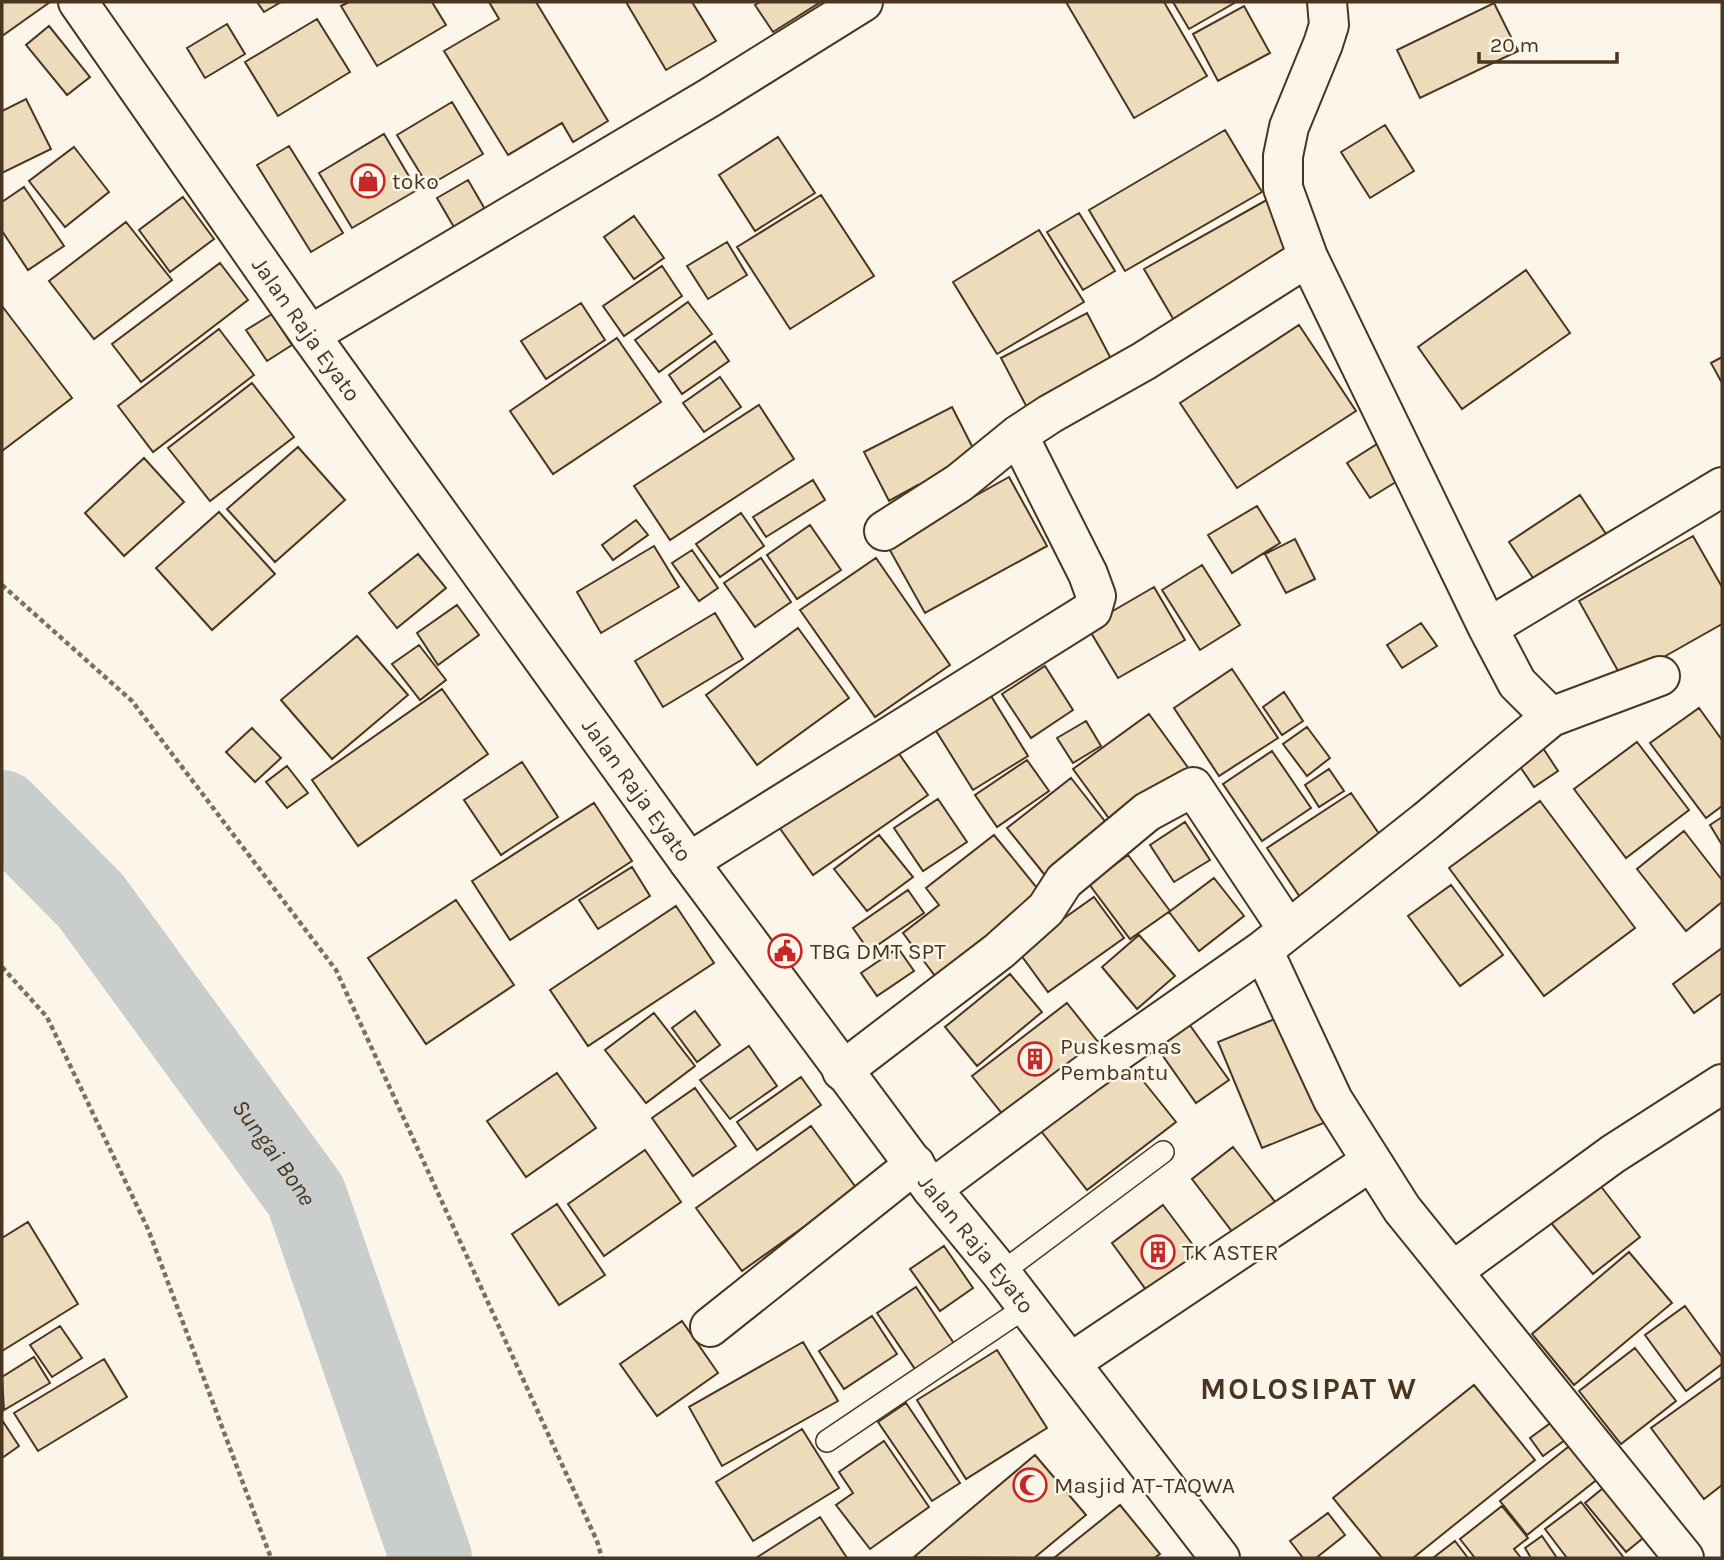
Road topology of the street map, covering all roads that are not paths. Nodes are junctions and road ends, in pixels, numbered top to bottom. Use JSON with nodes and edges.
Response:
{"nodes":[{"id":1,"x":78,"y":2,"type":"edge"},
{"id":2,"x":863,"y":2,"type":"edge"},
{"id":3,"x":1327,"y":2,"type":"edge"},
{"id":4,"x":1308,"y":257,"type":"junction"},
{"id":5,"x":310,"y":335,"type":"junction"},
{"id":6,"x":1018,"y":435,"type":"junction"},
{"id":7,"x":1722,"y":486,"type":"edge"},
{"id":8,"x":884,"y":531,"type":"dead end"},
{"id":9,"x":1488,"y":628,"type":"junction"},
{"id":10,"x":1660,"y":676,"type":"dead end"},
{"id":11,"x":1551,"y":717,"type":"junction"},
{"id":12,"x":689,"y":862,"type":"junction"},
{"id":13,"x":1275,"y":940,"type":"junction"},
{"id":14,"x":842,"y":1071,"type":"junction"},
{"id":15,"x":1722,"y":1084,"type":"edge"},
{"id":16,"x":1163,"y":1152,"type":"dead end"},
{"id":17,"x":1370,"y":1162,"type":"junction"},
{"id":18,"x":924,"y":1177,"type":"junction"},
{"id":19,"x":1453,"y":1271,"type":"junction"},
{"id":20,"x":1001,"y":1273,"type":"junction"},
{"id":21,"x":1026,"y":1307,"type":"junction"},
{"id":22,"x":710,"y":1327,"type":"dead end"},
{"id":23,"x":1070,"y":1363,"type":"junction"},
{"id":24,"x":827,"y":1441,"type":"dead end"},
{"id":25,"x":1220,"y":1558,"type":"edge"},
{"id":26,"x":1684,"y":1558,"type":"edge"}],
"edges":[{"from":1,"to":5,"type":"street","name":"Jalan Raja Eyato"},
{"from":2,"to":5,"type":"street"},
{"from":3,"to":4,"type":"street"},
{"from":4,"to":6,"type":"street"},
{"from":4,"to":9,"type":"street"},
{"from":5,"to":12,"type":"street","name":"Jalan Raja Eyato"},
{"from":6,"to":8,"type":"street"},
{"from":6,"to":12,"type":"street"},
{"from":7,"to":9,"type":"street"},
{"from":9,"to":11,"type":"street"},
{"from":10,"to":11,"type":"street"},
{"from":11,"to":13,"type":"street"},
{"from":12,"to":14,"type":"street","name":"Jalan Raja Eyato"},
{"from":13,"to":14,"type":"street"},
{"from":13,"to":17,"type":"street"},
{"from":13,"to":18,"type":"street"},
{"from":14,"to":18,"type":"street","name":"Jalan Raja Eyato"},
{"from":15,"to":19,"type":"street"},
{"from":16,"to":20,"type":"lane"},
{"from":17,"to":19,"type":"street"},
{"from":17,"to":23,"type":"street"},
{"from":18,"to":20,"type":"street","name":"Jalan Raja Eyato"},
{"from":18,"to":22,"type":"street"},
{"from":19,"to":26,"type":"street"},
{"from":20,"to":21,"type":"street","name":"Jalan Raja Eyato"},
{"from":21,"to":23,"type":"street","name":"Jalan Raja Eyato"},
{"from":21,"to":24,"type":"lane"},
{"from":23,"to":25,"type":"street","name":"Jalan Raja Eyato"}]}
